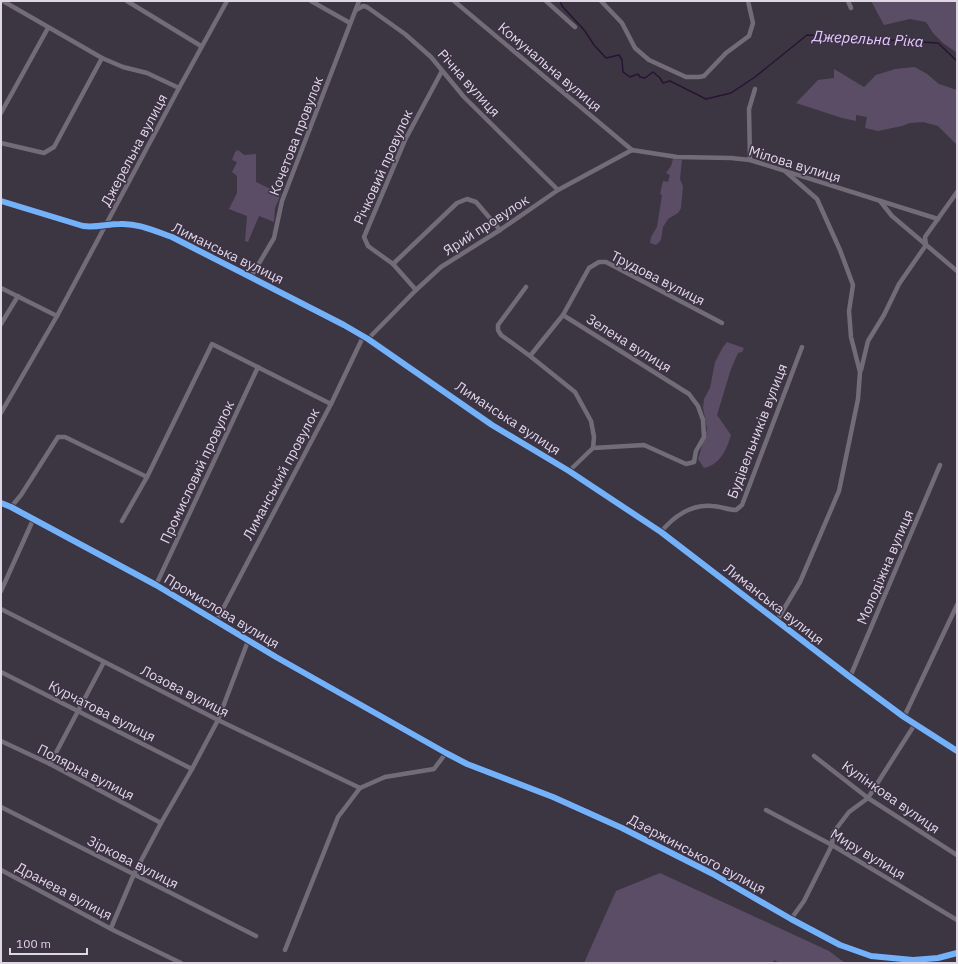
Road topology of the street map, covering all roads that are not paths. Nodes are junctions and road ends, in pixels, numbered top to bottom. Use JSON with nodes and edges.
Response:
{"nodes":[{"id":1,"x":2,"y":1,"type":"edge"},
{"id":2,"x":127,"y":1,"type":"edge"},
{"id":3,"x":227,"y":1,"type":"edge"},
{"id":4,"x":311,"y":1,"type":"edge"},
{"id":5,"x":359,"y":1,"type":"edge"},
{"id":6,"x":454,"y":1,"type":"edge"},
{"id":7,"x":546,"y":1,"type":"edge"},
{"id":8,"x":601,"y":1,"type":"edge"},
{"id":9,"x":748,"y":1,"type":"edge"},
{"id":10,"x":848,"y":1,"type":"edge"},
{"id":11,"x":851,"y":8,"type":"dead end"},
{"id":12,"x":355,"y":11,"type":"junction"},
{"id":13,"x":350,"y":23,"type":"junction"},
{"id":14,"x":575,"y":27,"type":"dead end"},
{"id":15,"x":48,"y":28,"type":"junction"},
{"id":16,"x":201,"y":46,"type":"junction"},
{"id":17,"x":102,"y":58,"type":"junction"},
{"id":18,"x":442,"y":71,"type":"junction"},
{"id":19,"x":179,"y":88,"type":"junction"},
{"id":20,"x":755,"y":89,"type":"dead end"},
{"id":21,"x":1,"y":113,"type":"edge"},
{"id":22,"x":1,"y":143,"type":"edge"},
{"id":23,"x":632,"y":150,"type":"junction"},
{"id":24,"x":750,"y":160,"type":"junction"},
{"id":25,"x":786,"y":172,"type":"junction"},
{"id":26,"x":558,"y":190,"type":"junction"},
{"id":27,"x":957,"y":192,"type":"edge"},
{"id":28,"x":880,"y":200,"type":"junction"},
{"id":29,"x":1,"y":201,"type":"edge"},
{"id":30,"x":938,"y":219,"type":"junction"},
{"id":31,"x":106,"y":226,"type":"junction"},
{"id":32,"x":500,"y":230,"type":"junction"},
{"id":33,"x":926,"y":245,"type":"junction"},
{"id":34,"x":393,"y":264,"type":"junction"},
{"id":35,"x":957,"y":271,"type":"edge"},
{"id":36,"x":251,"y":277,"type":"junction"},
{"id":37,"x":526,"y":287,"type":"dead end"},
{"id":38,"x":1,"y":288,"type":"edge"},
{"id":39,"x":416,"y":290,"type":"junction"},
{"id":40,"x":18,"y":296,"type":"junction"},
{"id":41,"x":563,"y":315,"type":"junction"},
{"id":42,"x":57,"y":316,"type":"junction"},
{"id":43,"x":722,"y":323,"type":"dead end"},
{"id":44,"x":1,"y":324,"type":"edge"},
{"id":45,"x":366,"y":338,"type":"junction"},
{"id":46,"x":802,"y":347,"type":"dead end"},
{"id":47,"x":530,"y":356,"type":"junction"},
{"id":48,"x":258,"y":367,"type":"junction"},
{"id":49,"x":860,"y":372,"type":"junction"},
{"id":50,"x":331,"y":404,"type":"junction"},
{"id":51,"x":1,"y":414,"type":"edge"},
{"id":52,"x":593,"y":448,"type":"junction"},
{"id":53,"x":940,"y":464,"type":"dead end"},
{"id":54,"x":568,"y":471,"type":"junction"},
{"id":55,"x":147,"y":477,"type":"junction"},
{"id":56,"x":1,"y":503,"type":"edge"},
{"id":57,"x":11,"y":507,"type":"junction"},
{"id":58,"x":33,"y":520,"type":"junction"},
{"id":59,"x":122,"y":521,"type":"dead end"},
{"id":60,"x":661,"y":532,"type":"junction"},
{"id":61,"x":156,"y":586,"type":"junction"},
{"id":62,"x":1,"y":591,"type":"edge"},
{"id":63,"x":957,"y":605,"type":"edge"},
{"id":64,"x":1,"y":609,"type":"edge"},
{"id":65,"x":216,"y":622,"type":"junction"},
{"id":66,"x":776,"y":622,"type":"junction"},
{"id":67,"x":248,"y":641,"type":"junction"},
{"id":68,"x":104,"y":662,"type":"junction"},
{"id":69,"x":1,"y":672,"type":"edge"},
{"id":70,"x":850,"y":677,"type":"junction"},
{"id":71,"x":78,"y":711,"type":"junction"},
{"id":72,"x":904,"y":717,"type":"junction"},
{"id":73,"x":218,"y":720,"type":"junction"},
{"id":74,"x":915,"y":724,"type":"junction"},
{"id":75,"x":1,"y":741,"type":"edge"},
{"id":76,"x":429,"y":744,"type":"joint"},
{"id":77,"x":957,"y":751,"type":"edge"},
{"id":78,"x":446,"y":753,"type":"junction"},
{"id":79,"x":814,"y":756,"type":"dead end"},
{"id":80,"x":50,"y":764,"type":"junction"},
{"id":81,"x":192,"y":769,"type":"junction"},
{"id":82,"x":360,"y":788,"type":"junction"},
{"id":83,"x":868,"y":798,"type":"junction"},
{"id":84,"x":1,"y":807,"type":"edge"},
{"id":85,"x":766,"y":810,"type":"dead end"},
{"id":86,"x":161,"y":823,"type":"junction"},
{"id":87,"x":832,"y":845,"type":"junction"},
{"id":88,"x":957,"y":855,"type":"edge"},
{"id":89,"x":1,"y":870,"type":"edge"},
{"id":90,"x":134,"y":874,"type":"junction"},
{"id":91,"x":791,"y":919,"type":"junction"},
{"id":92,"x":957,"y":920,"type":"edge"},
{"id":93,"x":111,"y":928,"type":"junction"},
{"id":94,"x":256,"y":936,"type":"dead end"},
{"id":95,"x":285,"y":950,"type":"dead end"},
{"id":96,"x":957,"y":953,"type":"edge"},
{"id":97,"x":182,"y":963,"type":"edge"}],
"edges":[{"from":1,"to":15,"type":"street"},
{"from":2,"to":16,"type":"street"},
{"from":3,"to":16,"type":"street","name":"Джерельна вулиця"},
{"from":4,"to":13,"type":"street"},
{"from":5,"to":12,"type":"street","name":"Кочетова провулок"},
{"from":6,"to":23,"type":"street","name":"Комунальна вулиця"},
{"from":7,"to":14,"type":"street"},
{"from":8,"to":9,"type":"street"},
{"from":10,"to":11,"type":"street"},
{"from":12,"to":13,"type":"street","name":"Кочетова провулок"},
{"from":12,"to":18,"type":"street","name":"Річна вулиця"},
{"from":13,"to":36,"type":"street","name":"Кочетова провулок"},
{"from":15,"to":17,"type":"street"},
{"from":15,"to":21,"type":"street"},
{"from":16,"to":19,"type":"street","name":"Джерельна вулиця"},
{"from":17,"to":19,"type":"street"},
{"from":17,"to":22,"type":"street"},
{"from":18,"to":26,"type":"street","name":"Річна вулиця"},
{"from":18,"to":34,"type":"street","name":"Річковий провулок"},
{"from":19,"to":31,"type":"street","name":"Джерельна вулиця"},
{"from":20,"to":24,"type":"street"},
{"from":23,"to":24,"type":"street","name":"Мілова вулиця"},
{"from":23,"to":26,"type":"street","name":"Ярий провулок"},
{"from":24,"to":25,"type":"street","name":"Мілова вулиця"},
{"from":25,"to":28,"type":"street","name":"Мілова вулиця"},
{"from":25,"to":49,"type":"street"},
{"from":26,"to":32,"type":"street","name":"Ярий провулок"},
{"from":27,"to":30,"type":"street"},
{"from":28,"to":30,"type":"street","name":"Мілова вулиця"},
{"from":28,"to":33,"type":"street"},
{"from":29,"to":31,"type":"street","name":"Лиманська вулиця"},
{"from":30,"to":33,"type":"street"},
{"from":31,"to":36,"type":"street","name":"Лиманська вулиця"},
{"from":31,"to":42,"type":"street","name":"Джерельна вулиця"},
{"from":32,"to":34,"type":"street"},
{"from":32,"to":39,"type":"street","name":"Ярий провулок"},
{"from":33,"to":35,"type":"street"},
{"from":33,"to":49,"type":"street"},
{"from":34,"to":39,"type":"street","name":"Річковий провулок"},
{"from":36,"to":45,"type":"street","name":"Лиманська вулиця"},
{"from":37,"to":47,"type":"street"},
{"from":38,"to":40,"type":"street"},
{"from":39,"to":45,"type":"street","name":"Ярий провулок"},
{"from":40,"to":42,"type":"street"},
{"from":40,"to":44,"type":"street"},
{"from":41,"to":43,"type":"street","name":"Трудова вулиця"},
{"from":41,"to":47,"type":"street"},
{"from":41,"to":52,"type":"street","name":"Зелена вулиця"},
{"from":42,"to":51,"type":"street","name":"Джерельна вулиця"},
{"from":45,"to":50,"type":"street","name":"Лиманський провулок"},
{"from":45,"to":54,"type":"street","name":"Лиманська вулиця"},
{"from":46,"to":60,"type":"street","name":"Будівельників вулиця"},
{"from":47,"to":52,"type":"street"},
{"from":48,"to":50,"type":"street"},
{"from":48,"to":55,"type":"street"},
{"from":48,"to":61,"type":"street","name":"Промисловий провулок"},
{"from":49,"to":66,"type":"street"},
{"from":50,"to":65,"type":"street","name":"Лиманський провулок"},
{"from":52,"to":54,"type":"street"},
{"from":53,"to":70,"type":"street","name":"Молодіжна вулиця"},
{"from":54,"to":60,"type":"street","name":"Лиманська вулиця"},
{"from":55,"to":57,"type":"street"},
{"from":55,"to":59,"type":"street"},
{"from":56,"to":57,"type":"street","name":"Промислова вулиця"},
{"from":57,"to":58,"type":"street","name":"Промислова вулиця"},
{"from":58,"to":61,"type":"street","name":"Промислова вулиця"},
{"from":58,"to":62,"type":"street"},
{"from":60,"to":66,"type":"street","name":"Лиманська вулиця"},
{"from":61,"to":65,"type":"street","name":"Промислова вулиця"},
{"from":63,"to":72,"type":"street"},
{"from":64,"to":68,"type":"street","name":"Лозова вулиця"},
{"from":65,"to":67,"type":"street","name":"Промислова вулиця"},
{"from":66,"to":70,"type":"street","name":"Лиманська вулиця"},
{"from":67,"to":73,"type":"street"},
{"from":67,"to":76,"type":"street","name":"Промислова вулиця"},
{"from":68,"to":71,"type":"street"},
{"from":68,"to":73,"type":"street","name":"Лозова вулиця"},
{"from":69,"to":71,"type":"street","name":"Курчатова вулиця"},
{"from":70,"to":72,"type":"street","name":"Лиманська вулиця"},
{"from":71,"to":80,"type":"street"},
{"from":71,"to":81,"type":"street","name":"Курчатова вулиця"},
{"from":72,"to":74,"type":"street","name":"Лиманська вулиця"},
{"from":73,"to":81,"type":"street"},
{"from":73,"to":82,"type":"street","name":"Лозова вулиця"},
{"from":74,"to":77,"type":"street","name":"Лиманська вулиця"},
{"from":74,"to":83,"type":"street"},
{"from":75,"to":80,"type":"street","name":"Полярна вулиця"},
{"from":76,"to":78,"type":"street","name":"Дзержинського вулиця"},
{"from":78,"to":82,"type":"street"},
{"from":78,"to":91,"type":"street","name":"Дзержинського вулиця"},
{"from":79,"to":83,"type":"street","name":"Кулінкова вулиця"},
{"from":80,"to":86,"type":"street","name":"Полярна вулиця"},
{"from":81,"to":86,"type":"street"},
{"from":82,"to":95,"type":"street"},
{"from":83,"to":87,"type":"street"},
{"from":83,"to":88,"type":"street","name":"Кулінкова вулиця"},
{"from":84,"to":90,"type":"street","name":"Зіркова вулиця"},
{"from":85,"to":87,"type":"street","name":"Миру вулиця"},
{"from":86,"to":90,"type":"street"},
{"from":87,"to":91,"type":"street"},
{"from":87,"to":92,"type":"street","name":"Миру вулиця"},
{"from":89,"to":93,"type":"street","name":"Дранева вулиця"},
{"from":90,"to":93,"type":"street"},
{"from":90,"to":94,"type":"street","name":"Зіркова вулиця"},
{"from":91,"to":96,"type":"street","name":"Дзержинського вулиця"},
{"from":93,"to":97,"type":"street","name":"Дранева вулиця"}]}
